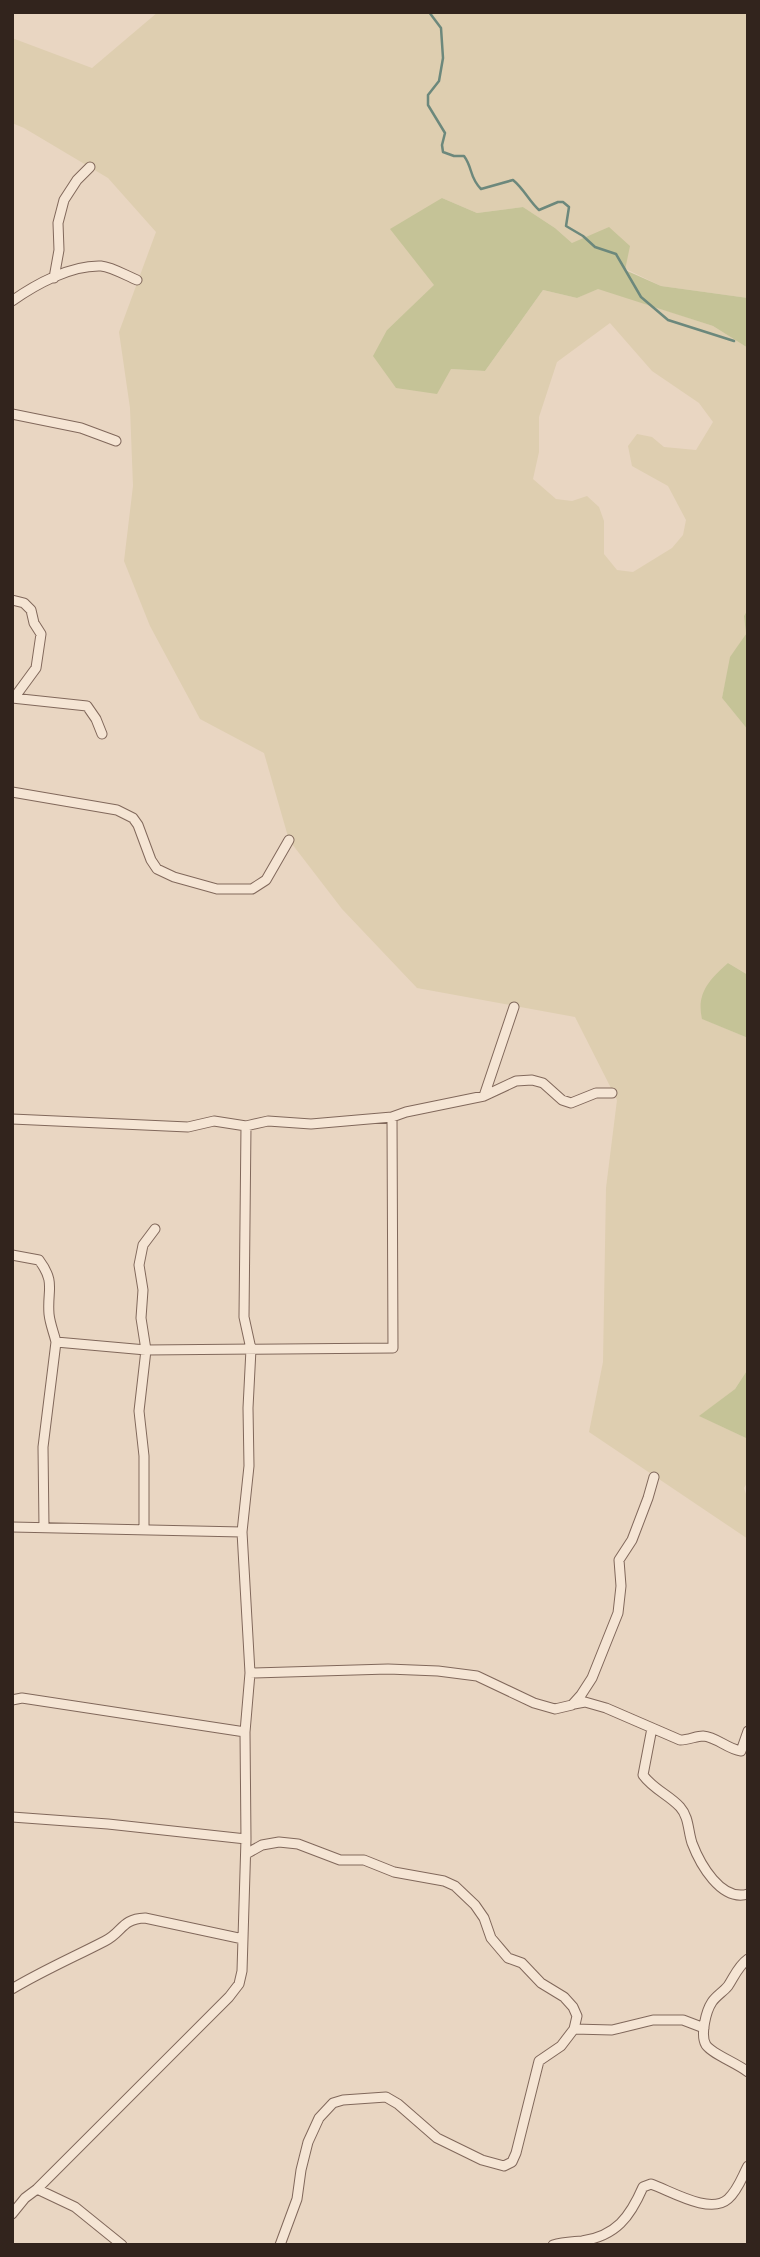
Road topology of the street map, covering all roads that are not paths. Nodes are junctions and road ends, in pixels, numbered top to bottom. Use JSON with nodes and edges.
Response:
{"nodes":[{"id":1,"x":90,"y":167,"type":"dead end"},
{"id":2,"x":54,"y":278,"type":"junction"},
{"id":3,"x":137,"y":280,"type":"dead end"},
{"id":4,"x":12,"y":301,"type":"edge"},
{"id":5,"x":12,"y":414,"type":"edge"},
{"id":6,"x":116,"y":441,"type":"dead end"},
{"id":7,"x":12,"y":600,"type":"edge"},
{"id":8,"x":13,"y":698,"type":"edge"},
{"id":9,"x":102,"y":734,"type":"dead end"},
{"id":10,"x":12,"y":792,"type":"edge"},
{"id":11,"x":289,"y":840,"type":"dead end"},
{"id":12,"x":514,"y":1007,"type":"dead end"},
{"id":13,"x":612,"y":1093,"type":"dead end"},
{"id":14,"x":485,"y":1096,"type":"junction"},
{"id":15,"x":392,"y":1117,"type":"junction"},
{"id":16,"x":12,"y":1119,"type":"edge"},
{"id":17,"x":246,"y":1126,"type":"junction"},
{"id":18,"x":155,"y":1229,"type":"dead end"},
{"id":19,"x":12,"y":1255,"type":"edge"},
{"id":20,"x":56,"y":1342,"type":"junction"},
{"id":21,"x":251,"y":1349,"type":"junction"},
{"id":22,"x":146,"y":1350,"type":"junction"},
{"id":23,"x":654,"y":1476,"type":"dead end"},
{"id":24,"x":12,"y":1527,"type":"edge"},
{"id":25,"x":44,"y":1527,"type":"junction"},
{"id":26,"x":144,"y":1529,"type":"junction"},
{"id":27,"x":242,"y":1532,"type":"junction"},
{"id":28,"x":250,"y":1673,"type":"junction"},
{"id":29,"x":12,"y":1700,"type":"edge"},
{"id":30,"x":572,"y":1705,"type":"junction"},
{"id":31,"x":652,"y":1728,"type":"junction"},
{"id":32,"x":748,"y":1731,"type":"edge"},
{"id":33,"x":246,"y":1732,"type":"junction"},
{"id":34,"x":12,"y":1817,"type":"edge"},
{"id":35,"x":246,"y":1839,"type":"junction"},
{"id":36,"x":246,"y":1854,"type":"junction"},
{"id":37,"x":748,"y":1894,"type":"edge"},
{"id":38,"x":243,"y":1939,"type":"junction"},
{"id":39,"x":748,"y":1959,"type":"edge"},
{"id":40,"x":12,"y":1989,"type":"edge"},
{"id":41,"x":704,"y":2028,"type":"junction"},
{"id":42,"x":574,"y":2029,"type":"junction"},
{"id":43,"x":748,"y":2072,"type":"edge"},
{"id":44,"x":748,"y":2165,"type":"edge"},
{"id":45,"x":37,"y":2189,"type":"junction"},
{"id":46,"x":14,"y":2208,"type":"edge"},
{"id":47,"x":122,"y":2245,"type":"edge"},
{"id":48,"x":280,"y":2245,"type":"edge"},
{"id":49,"x":554,"y":2245,"type":"edge"}],
"edges":[{"from":1,"to":2,"type":"street"},
{"from":2,"to":3,"type":"street"},
{"from":2,"to":4,"type":"street"},
{"from":5,"to":6,"type":"street"},
{"from":7,"to":8,"type":"street"},
{"from":8,"to":9,"type":"street"},
{"from":10,"to":11,"type":"street"},
{"from":12,"to":14,"type":"street"},
{"from":13,"to":14,"type":"street"},
{"from":14,"to":15,"type":"street"},
{"from":15,"to":17,"type":"street"},
{"from":15,"to":21,"type":"street"},
{"from":16,"to":17,"type":"street"},
{"from":17,"to":21,"type":"street"},
{"from":18,"to":22,"type":"street"},
{"from":19,"to":20,"type":"street"},
{"from":20,"to":22,"type":"street"},
{"from":20,"to":25,"type":"street"},
{"from":21,"to":22,"type":"street"},
{"from":21,"to":27,"type":"street"},
{"from":22,"to":26,"type":"street"},
{"from":23,"to":30,"type":"street"},
{"from":24,"to":25,"type":"street"},
{"from":25,"to":26,"type":"street"},
{"from":26,"to":27,"type":"street"},
{"from":27,"to":28,"type":"street"},
{"from":28,"to":30,"type":"street"},
{"from":28,"to":33,"type":"street"},
{"from":29,"to":33,"type":"street"},
{"from":30,"to":31,"type":"street"},
{"from":31,"to":32,"type":"street"},
{"from":31,"to":37,"type":"street"},
{"from":33,"to":35,"type":"street"},
{"from":34,"to":35,"type":"street"},
{"from":35,"to":36,"type":"street"},
{"from":36,"to":38,"type":"street"},
{"from":36,"to":42,"type":"street"},
{"from":38,"to":40,"type":"street"},
{"from":38,"to":45,"type":"street"},
{"from":39,"to":41,"type":"street"},
{"from":41,"to":42,"type":"street"},
{"from":41,"to":43,"type":"street"},
{"from":42,"to":48,"type":"street"},
{"from":44,"to":49,"type":"street"},
{"from":45,"to":46,"type":"street"},
{"from":45,"to":47,"type":"street"}]}
